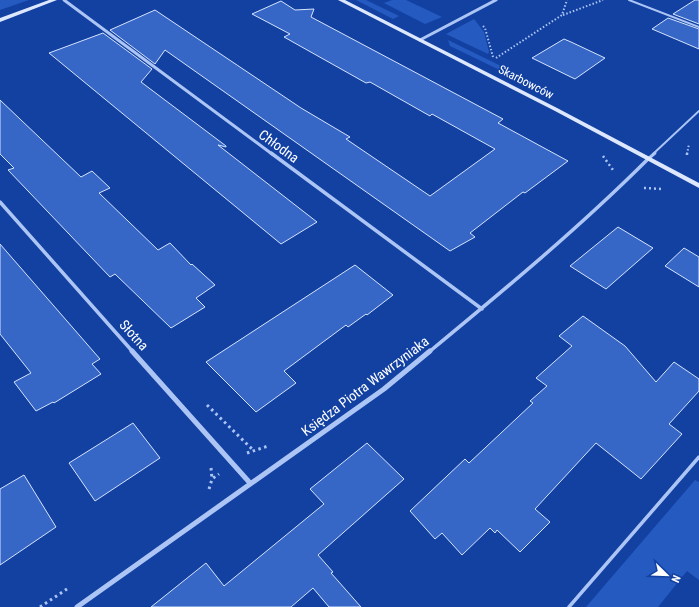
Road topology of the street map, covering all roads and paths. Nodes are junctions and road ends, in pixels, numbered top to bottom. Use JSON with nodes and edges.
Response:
{"nodes":[{"id":1,"x":54,"y":0,"type":"edge"},
{"id":2,"x":64,"y":0,"type":"edge"},
{"id":3,"x":341,"y":0,"type":"edge"},
{"id":4,"x":496,"y":0,"type":"edge"},
{"id":5,"x":567,"y":0,"type":"edge"},
{"id":6,"x":603,"y":0,"type":"edge"},
{"id":7,"x":630,"y":0,"type":"edge"},
{"id":8,"x":468,"y":15,"type":"junction"},
{"id":9,"x":562,"y":15,"type":"junction"},
{"id":10,"x":0,"y":20,"type":"edge"},
{"id":11,"x":699,"y":27,"type":"edge"},
{"id":12,"x":420,"y":40,"type":"junction"},
{"id":13,"x":699,"y":111,"type":"edge"},
{"id":14,"x":648,"y":159,"type":"junction"},
{"id":15,"x":699,"y":186,"type":"edge"},
{"id":16,"x":0,"y":202,"type":"edge"},
{"id":17,"x":482,"y":309,"type":"junction"},
{"id":18,"x":699,"y":457,"type":"edge"},
{"id":19,"x":250,"y":484,"type":"junction"},
{"id":20,"x":77,"y":607,"type":"edge"},
{"id":21,"x":569,"y":607,"type":"edge"}],
"edges":[{"from":1,"to":10,"type":"street"},
{"from":2,"to":17,"type":"street","name":"Chłodna"},
{"from":3,"to":12,"type":"street","name":"Skarbowców"},
{"from":4,"to":8,"type":"street"},
{"from":5,"to":9,"type":"path"},
{"from":6,"to":9,"type":"path"},
{"from":7,"to":11,"type":"lane"},
{"from":8,"to":9,"type":"path"},
{"from":8,"to":12,"type":"street"},
{"from":12,"to":14,"type":"street","name":"Skarbowców"},
{"from":13,"to":14,"type":"lane"},
{"from":14,"to":15,"type":"street","name":"Skarbowców"},
{"from":14,"to":17,"type":"street","name":"Księdza Piotra Wawrzyniaka"},
{"from":16,"to":19,"type":"street","name":"Słotna"},
{"from":17,"to":19,"type":"street","name":"Księdza Piotra Wawrzyniaka"},
{"from":18,"to":21,"type":"lane"},
{"from":19,"to":20,"type":"street","name":"Księdza Piotra Wawrzyniaka"}]}
